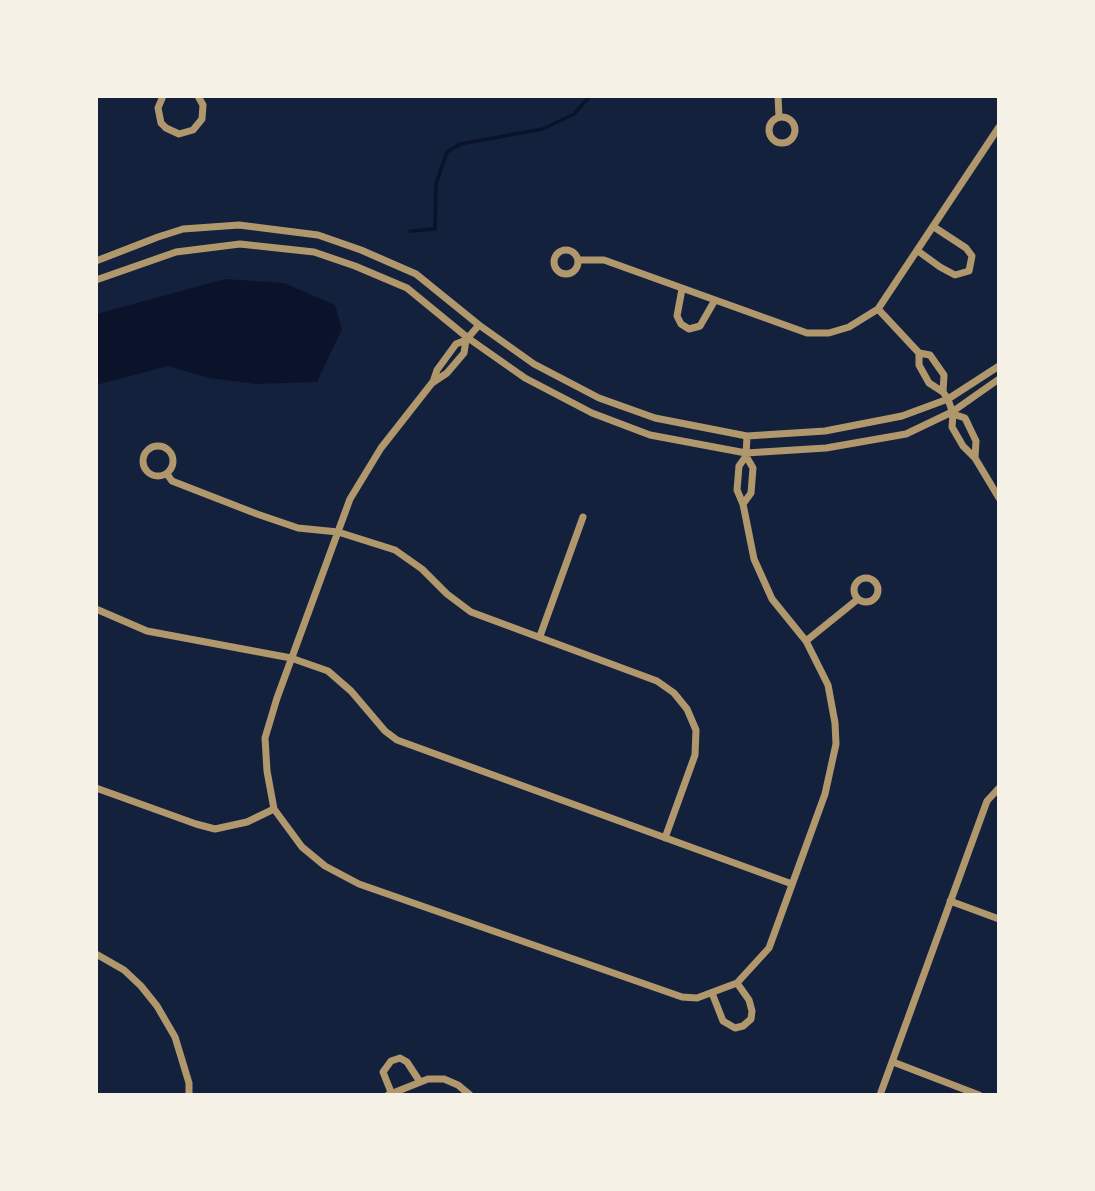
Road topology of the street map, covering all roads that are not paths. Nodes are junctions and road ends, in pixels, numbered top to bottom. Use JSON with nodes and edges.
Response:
{"nodes":[{"id":1,"x":198,"y":96,"type":"edge"},
{"id":2,"x":778,"y":96,"type":"edge"},
{"id":3,"x":159,"y":98,"type":"edge"},
{"id":4,"x":779,"y":117,"type":"dead end"},
{"id":5,"x":999,"y":127,"type":"edge"},
{"id":6,"x":934,"y":227,"type":"junction"},
{"id":7,"x":918,"y":251,"type":"junction"},
{"id":8,"x":578,"y":260,"type":"dead end"},
{"id":9,"x":96,"y":261,"type":"edge"},
{"id":10,"x":96,"y":280,"type":"edge"},
{"id":11,"x":682,"y":289,"type":"junction"},
{"id":12,"x":715,"y":300,"type":"junction"},
{"id":13,"x":878,"y":309,"type":"junction"},
{"id":14,"x":479,"y":325,"type":"junction"},
{"id":15,"x":467,"y":339,"type":"junction"},
{"id":16,"x":919,"y":353,"type":"junction"},
{"id":17,"x":999,"y":366,"type":"edge"},
{"id":18,"x":999,"y":379,"type":"edge"},
{"id":19,"x":945,"y":396,"type":"junction"},
{"id":20,"x":953,"y":413,"type":"junction"},
{"id":21,"x":747,"y":436,"type":"junction"},
{"id":22,"x":746,"y":454,"type":"junction"},
{"id":23,"x":975,"y":458,"type":"junction"},
{"id":24,"x":167,"y":474,"type":"junction"},
{"id":25,"x":999,"y":498,"type":"edge"},
{"id":26,"x":743,"y":504,"type":"junction"},
{"id":27,"x":583,"y":517,"type":"dead end"},
{"id":28,"x":338,"y":532,"type":"junction"},
{"id":29,"x":858,"y":599,"type":"dead end"},
{"id":30,"x":96,"y":609,"type":"edge"},
{"id":31,"x":540,"y":636,"type":"junction"},
{"id":32,"x":806,"y":641,"type":"junction"},
{"id":33,"x":291,"y":658,"type":"junction"},
{"id":34,"x":96,"y":788,"type":"edge"},
{"id":35,"x":999,"y":788,"type":"edge"},
{"id":36,"x":274,"y":810,"type":"junction"},
{"id":37,"x":665,"y":838,"type":"junction"},
{"id":38,"x":792,"y":884,"type":"junction"},
{"id":39,"x":950,"y":901,"type":"junction"},
{"id":40,"x":999,"y":919,"type":"edge"},
{"id":41,"x":96,"y":954,"type":"edge"},
{"id":42,"x":737,"y":984,"type":"junction"},
{"id":43,"x":712,"y":993,"type":"junction"},
{"id":44,"x":893,"y":1062,"type":"junction"},
{"id":45,"x":420,"y":1082,"type":"junction"},
{"id":46,"x":389,"y":1093,"type":"edge"},
{"id":47,"x":189,"y":1095,"type":"edge"},
{"id":48,"x":470,"y":1095,"type":"edge"},
{"id":49,"x":880,"y":1095,"type":"edge"},
{"id":50,"x":979,"y":1095,"type":"edge"}],
"edges":[{"from":1,"to":3,"type":"street"},
{"from":2,"to":4,"type":"street"},
{"from":5,"to":6,"type":"street"},
{"from":6,"to":7,"type":"street"},
{"from":6,"to":7,"type":"street"},
{"from":7,"to":13,"type":"street"},
{"from":8,"to":11,"type":"street"},
{"from":9,"to":14,"type":"street"},
{"from":10,"to":15,"type":"street"},
{"from":11,"to":12,"type":"street"},
{"from":11,"to":12,"type":"street"},
{"from":12,"to":13,"type":"street"},
{"from":13,"to":16,"type":"street"},
{"from":14,"to":15,"type":"street"},
{"from":14,"to":21,"type":"street"},
{"from":15,"to":22,"type":"street"},
{"from":15,"to":28,"type":"street"},
{"from":16,"to":19,"type":"street"},
{"from":16,"to":19,"type":"street"},
{"from":17,"to":19,"type":"street"},
{"from":18,"to":20,"type":"street"},
{"from":19,"to":20,"type":"street"},
{"from":19,"to":21,"type":"street"},
{"from":20,"to":22,"type":"street"},
{"from":20,"to":23,"type":"street"},
{"from":20,"to":23,"type":"street"},
{"from":21,"to":22,"type":"street"},
{"from":22,"to":26,"type":"street"},
{"from":22,"to":26,"type":"street"},
{"from":23,"to":25,"type":"street"},
{"from":24,"to":24,"type":"street"},
{"from":24,"to":28,"type":"street"},
{"from":26,"to":32,"type":"street"},
{"from":27,"to":31,"type":"street"},
{"from":28,"to":31,"type":"street"},
{"from":28,"to":33,"type":"street"},
{"from":29,"to":32,"type":"street"},
{"from":30,"to":33,"type":"street"},
{"from":31,"to":37,"type":"street"},
{"from":32,"to":38,"type":"street"},
{"from":33,"to":36,"type":"street"},
{"from":33,"to":37,"type":"street"},
{"from":34,"to":36,"type":"street"},
{"from":35,"to":39,"type":"street"},
{"from":36,"to":43,"type":"street"},
{"from":37,"to":38,"type":"street"},
{"from":38,"to":42,"type":"street"},
{"from":39,"to":40,"type":"street"},
{"from":39,"to":44,"type":"street"},
{"from":41,"to":47,"type":"street"},
{"from":42,"to":43,"type":"street"},
{"from":42,"to":43,"type":"street"},
{"from":44,"to":49,"type":"street"},
{"from":44,"to":50,"type":"street"},
{"from":45,"to":46,"type":"street"},
{"from":45,"to":46,"type":"street"},
{"from":45,"to":48,"type":"street"}]}
